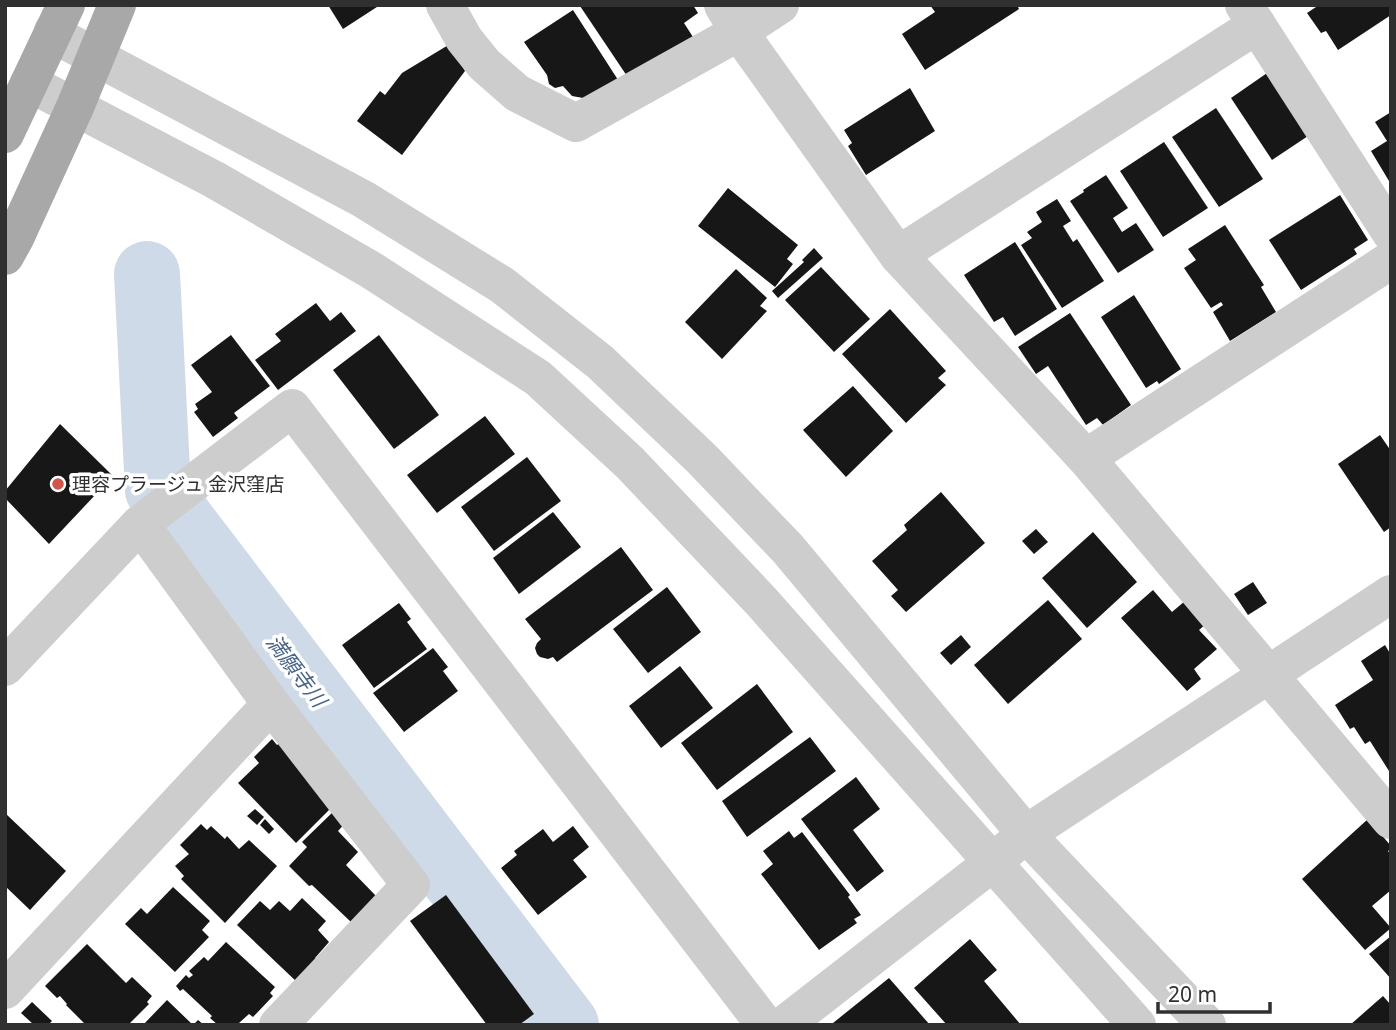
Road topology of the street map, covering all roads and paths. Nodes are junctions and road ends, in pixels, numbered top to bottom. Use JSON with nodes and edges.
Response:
{"nodes":[{"id":1,"x":117,"y":5,"type":"edge"},
{"id":2,"x":444,"y":5,"type":"edge"},
{"id":3,"x":779,"y":5,"type":"edge"},
{"id":4,"x":1250,"y":15,"type":"edge"},
{"id":5,"x":60,"y":18,"type":"edge"},
{"id":6,"x":731,"y":18,"type":"edge"},
{"id":7,"x":96,"y":56,"type":"junction"},
{"id":8,"x":29,"y":83,"type":"junction"},
{"id":9,"x":75,"y":107,"type":"junction"},
{"id":10,"x":5,"y":134,"type":"edge"},
{"id":11,"x":1391,"y":233,"type":"edge"},
{"id":12,"x":898,"y":255,"type":"junction"},
{"id":13,"x":5,"y":256,"type":"edge"},
{"id":14,"x":1391,"y":260,"type":"edge"},
{"id":15,"x":1086,"y":458,"type":"junction"},
{"id":16,"x":159,"y":510,"type":"junction"},
{"id":17,"x":1391,"y":594,"type":"edge"},
{"id":18,"x":5,"y":667,"type":"edge"},
{"id":19,"x":1269,"y":674,"type":"junction"},
{"id":20,"x":271,"y":704,"type":"junction"},
{"id":21,"x":1391,"y":820,"type":"edge"},
{"id":22,"x":1026,"y":834,"type":"junction"},
{"id":23,"x":992,"y":863,"type":"junction"},
{"id":24,"x":5,"y":990,"type":"edge"},
{"id":25,"x":278,"y":1025,"type":"edge"},
{"id":26,"x":765,"y":1025,"type":"edge"},
{"id":27,"x":784,"y":1025,"type":"edge"},
{"id":28,"x":1137,"y":1025,"type":"edge"},
{"id":29,"x":1207,"y":1025,"type":"edge"}],
"edges":[{"from":1,"to":7,"type":"main road"},
{"from":2,"to":6,"type":"street"},
{"from":3,"to":6,"type":"street"},
{"from":4,"to":11,"type":"street"},
{"from":4,"to":12,"type":"street"},
{"from":5,"to":7,"type":"street"},
{"from":5,"to":8,"type":"main road"},
{"from":6,"to":12,"type":"street"},
{"from":7,"to":9,"type":"main road"},
{"from":7,"to":22,"type":"street"},
{"from":8,"to":9,"type":"street"},
{"from":8,"to":10,"type":"main road"},
{"from":9,"to":13,"type":"main road"},
{"from":9,"to":23,"type":"street"},
{"from":12,"to":15,"type":"street"},
{"from":14,"to":15,"type":"street"},
{"from":15,"to":19,"type":"street"},
{"from":16,"to":18,"type":"street"},
{"from":16,"to":20,"type":"street"},
{"from":16,"to":26,"type":"street"},
{"from":17,"to":19,"type":"street"},
{"from":19,"to":21,"type":"street"},
{"from":19,"to":22,"type":"street"},
{"from":20,"to":24,"type":"street"},
{"from":20,"to":25,"type":"street"},
{"from":22,"to":23,"type":"street"},
{"from":22,"to":29,"type":"street"},
{"from":23,"to":27,"type":"street"},
{"from":23,"to":28,"type":"street"}]}
